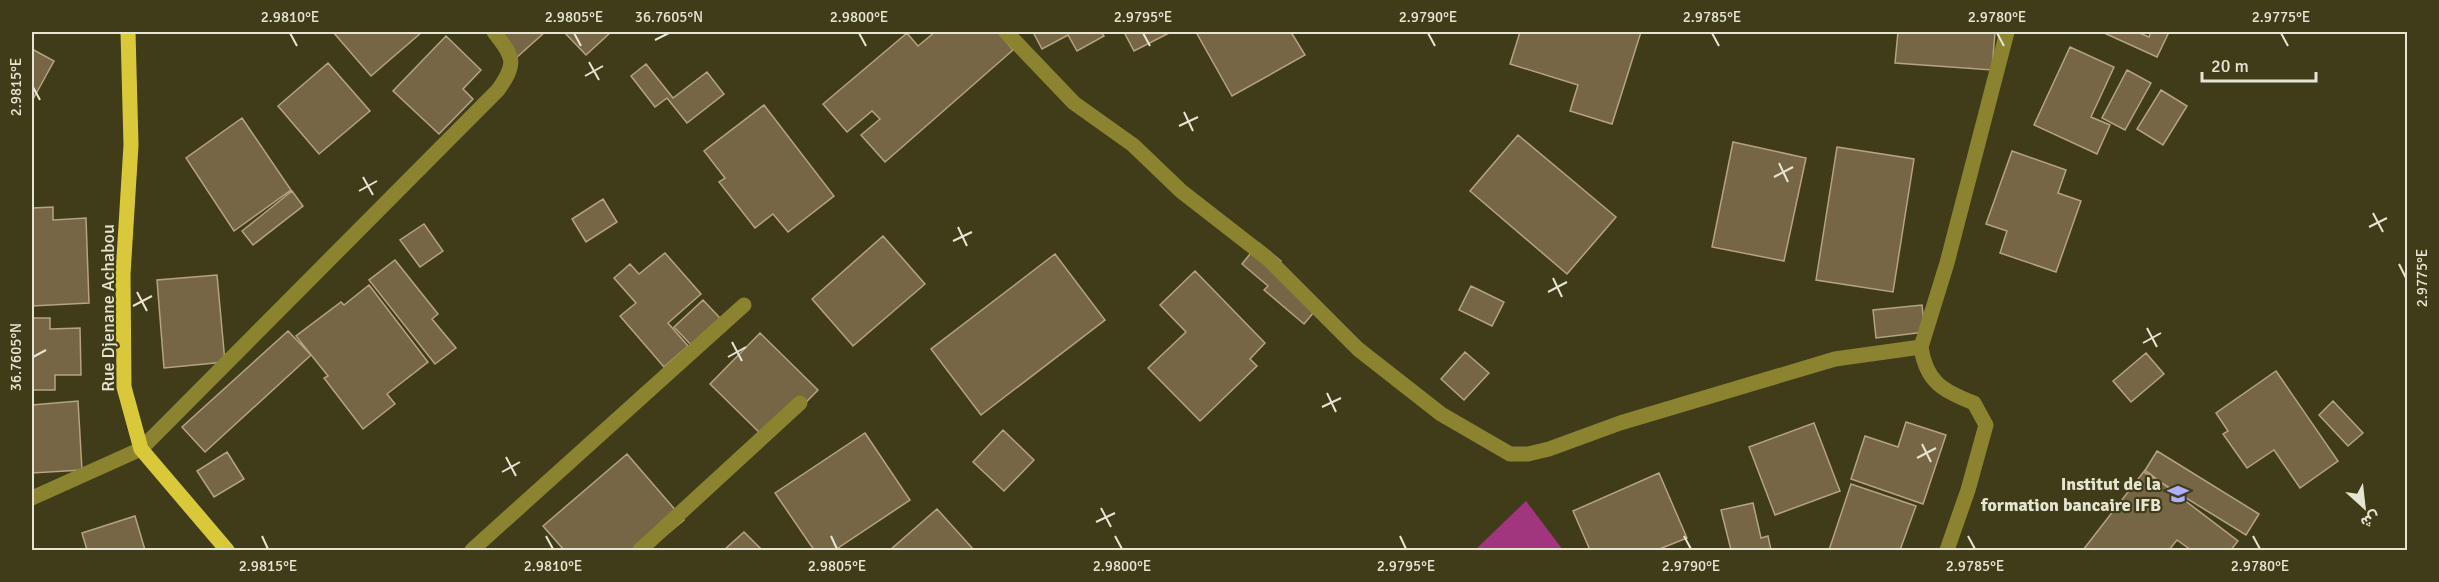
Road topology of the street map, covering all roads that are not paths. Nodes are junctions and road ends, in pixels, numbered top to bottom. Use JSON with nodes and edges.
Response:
{"nodes":[{"id":1,"x":128,"y":32,"type":"edge"},
{"id":2,"x":494,"y":32,"type":"edge"},
{"id":3,"x":1006,"y":32,"type":"edge"},
{"id":4,"x":2007,"y":32,"type":"edge"},
{"id":5,"x":744,"y":305,"type":"dead end"},
{"id":6,"x":1921,"y":347,"type":"junction"},
{"id":7,"x":800,"y":403,"type":"dead end"},
{"id":8,"x":141,"y":449,"type":"junction"},
{"id":9,"x":32,"y":498,"type":"edge"},
{"id":10,"x":227,"y":550,"type":"edge"},
{"id":11,"x":472,"y":550,"type":"edge"},
{"id":12,"x":640,"y":550,"type":"edge"},
{"id":13,"x":1947,"y":550,"type":"edge"}],
"edges":[{"from":1,"to":8,"type":"main road","name":"Rue Djenane Achabou"},
{"from":2,"to":8,"type":"street"},
{"from":3,"to":6,"type":"street"},
{"from":4,"to":6,"type":"street"},
{"from":5,"to":11,"type":"street"},
{"from":6,"to":13,"type":"street"},
{"from":7,"to":12,"type":"street"},
{"from":8,"to":9,"type":"street"},
{"from":8,"to":10,"type":"main road","name":"Rue Djenane Achabou"}]}
